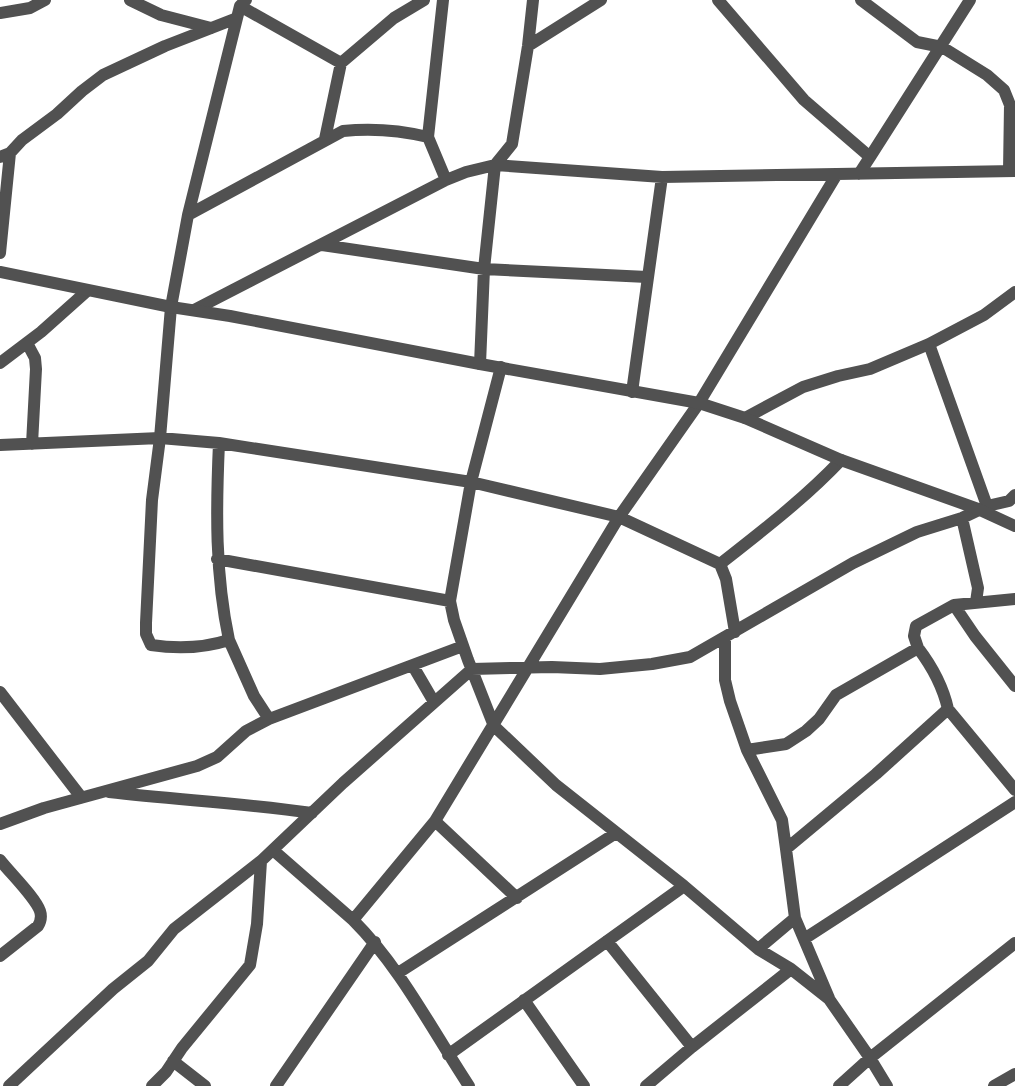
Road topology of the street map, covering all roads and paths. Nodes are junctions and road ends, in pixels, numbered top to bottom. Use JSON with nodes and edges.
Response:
{"nodes":[{"id":1,"x":45,"y":0,"type":"edge"},
{"id":2,"x":130,"y":0,"type":"edge"},
{"id":3,"x":424,"y":0,"type":"edge"},
{"id":4,"x":443,"y":0,"type":"edge"},
{"id":5,"x":533,"y":0,"type":"edge"},
{"id":6,"x":601,"y":0,"type":"edge"},
{"id":7,"x":861,"y":0,"type":"edge"},
{"id":8,"x":970,"y":0,"type":"edge"},
{"id":9,"x":725,"y":3,"type":"edge"},
{"id":10,"x":241,"y":8,"type":"edge"},
{"id":11,"x":0,"y":13,"type":"edge"},
{"id":12,"x":211,"y":28,"type":"junction"},
{"id":13,"x":528,"y":46,"type":"junction"},
{"id":14,"x":942,"y":47,"type":"junction"},
{"id":15,"x":340,"y":63,"type":"junction"},
{"id":16,"x":428,"y":137,"type":"junction"},
{"id":17,"x":325,"y":139,"type":"junction"},
{"id":18,"x":5,"y":155,"type":"edge"},
{"id":19,"x":870,"y":157,"type":"junction"},
{"id":20,"x":495,"y":165,"type":"junction"},
{"id":21,"x":1012,"y":171,"type":"edge"},
{"id":22,"x":837,"y":174,"type":"junction"},
{"id":23,"x":859,"y":174,"type":"junction"},
{"id":24,"x":662,"y":177,"type":"junction"},
{"id":25,"x":446,"y":180,"type":"junction"},
{"id":26,"x":188,"y":215,"type":"junction"},
{"id":27,"x":322,"y":244,"type":"junction"},
{"id":28,"x":0,"y":253,"type":"edge"},
{"id":29,"x":484,"y":269,"type":"junction"},
{"id":30,"x":0,"y":272,"type":"edge"},
{"id":31,"x":647,"y":277,"type":"junction"},
{"id":32,"x":87,"y":291,"type":"junction"},
{"id":33,"x":1015,"y":292,"type":"edge"},
{"id":34,"x":171,"y":307,"type":"junction"},
{"id":35,"x":194,"y":310,"type":"junction"},
{"id":36,"x":27,"y":343,"type":"junction"},
{"id":37,"x":929,"y":344,"type":"junction"},
{"id":38,"x":0,"y":363,"type":"edge"},
{"id":39,"x":480,"y":364,"type":"junction"},
{"id":40,"x":501,"y":367,"type":"junction"},
{"id":41,"x":632,"y":392,"type":"junction"},
{"id":42,"x":699,"y":403,"type":"junction"},
{"id":43,"x":745,"y":418,"type":"junction"},
{"id":44,"x":160,"y":438,"type":"junction"},
{"id":45,"x":219,"y":443,"type":"junction"},
{"id":46,"x":32,"y":444,"type":"junction"},
{"id":47,"x":0,"y":445,"type":"edge"},
{"id":48,"x":841,"y":460,"type":"junction"},
{"id":49,"x":471,"y":482,"type":"junction"},
{"id":50,"x":1015,"y":495,"type":"edge"},
{"id":51,"x":983,"y":508,"type":"junction"},
{"id":52,"x":620,"y":517,"type":"junction"},
{"id":53,"x":962,"y":518,"type":"junction"},
{"id":54,"x":1015,"y":526,"type":"edge"},
{"id":55,"x":218,"y":559,"type":"junction"},
{"id":56,"x":720,"y":564,"type":"junction"},
{"id":57,"x":1015,"y":599,"type":"edge"},
{"id":58,"x":450,"y":601,"type":"junction"},
{"id":59,"x":976,"y":602,"type":"junction"},
{"id":60,"x":954,"y":605,"type":"junction"},
{"id":61,"x":730,"y":635,"type":"junction"},
{"id":62,"x":229,"y":640,"type":"junction"},
{"id":63,"x":463,"y":646,"type":"junction"},
{"id":64,"x":918,"y":648,"type":"junction"},
{"id":65,"x":413,"y":666,"type":"junction"},
{"id":66,"x":472,"y":669,"type":"junction"},
{"id":67,"x":528,"y":669,"type":"junction"},
{"id":68,"x":1015,"y":686,"type":"edge"},
{"id":69,"x":0,"y":692,"type":"edge"},
{"id":70,"x":434,"y":702,"type":"junction"},
{"id":71,"x":948,"y":709,"type":"junction"},
{"id":72,"x":269,"y":719,"type":"junction"},
{"id":73,"x":494,"y":726,"type":"junction"},
{"id":74,"x":747,"y":750,"type":"junction"},
{"id":75,"x":1015,"y":790,"type":"edge"},
{"id":76,"x":102,"y":791,"type":"junction"},
{"id":77,"x":81,"y":797,"type":"junction"},
{"id":78,"x":1015,"y":802,"type":"edge"},
{"id":79,"x":0,"y":810,"type":"edge"},
{"id":80,"x":312,"y":813,"type":"junction"},
{"id":81,"x":435,"y":821,"type":"junction"},
{"id":82,"x":5,"y":822,"type":"edge"},
{"id":83,"x":616,"y":833,"type":"junction"},
{"id":84,"x":786,"y":849,"type":"junction"},
{"id":85,"x":273,"y":850,"type":"junction"},
{"id":86,"x":0,"y":860,"type":"edge"},
{"id":87,"x":261,"y":861,"type":"junction"},
{"id":88,"x":684,"y":886,"type":"junction"},
{"id":89,"x":517,"y":898,"type":"junction"},
{"id":90,"x":795,"y":918,"type":"junction"},
{"id":91,"x":353,"y":920,"type":"junction"},
{"id":92,"x":804,"y":939,"type":"junction"},
{"id":93,"x":607,"y":941,"type":"junction"},
{"id":94,"x":375,"y":942,"type":"junction"},
{"id":95,"x":1015,"y":943,"type":"edge"},
{"id":96,"x":758,"y":949,"type":"junction"},
{"id":97,"x":0,"y":956,"type":"edge"},
{"id":98,"x":791,"y":969,"type":"junction"},
{"id":99,"x":398,"y":973,"type":"junction"},
{"id":100,"x":829,"y":999,"type":"junction"},
{"id":101,"x":524,"y":1000,"type":"junction"},
{"id":102,"x":692,"y":1047,"type":"junction"},
{"id":103,"x":448,"y":1055,"type":"junction"},
{"id":104,"x":870,"y":1058,"type":"junction"},
{"id":105,"x":173,"y":1061,"type":"junction"},
{"id":106,"x":1015,"y":1074,"type":"edge"},
{"id":107,"x":9,"y":1086,"type":"edge"},
{"id":108,"x":152,"y":1086,"type":"edge"},
{"id":109,"x":205,"y":1086,"type":"edge"},
{"id":110,"x":276,"y":1086,"type":"edge"},
{"id":111,"x":469,"y":1086,"type":"edge"},
{"id":112,"x":584,"y":1086,"type":"edge"},
{"id":113,"x":646,"y":1086,"type":"edge"},
{"id":114,"x":839,"y":1086,"type":"edge"},
{"id":115,"x":887,"y":1086,"type":"edge"},
{"id":116,"x":994,"y":1086,"type":"edge"}],
"edges":[{"from":1,"to":11,"type":"street"},
{"from":2,"to":12,"type":"street"},
{"from":3,"to":15,"type":"street"},
{"from":4,"to":16,"type":"street"},
{"from":5,"to":13,"type":"street"},
{"from":6,"to":13,"type":"street"},
{"from":7,"to":14,"type":"street"},
{"from":8,"to":14,"type":"street"},
{"from":9,"to":19,"type":"street"},
{"from":10,"to":12,"type":"street"},
{"from":10,"to":15,"type":"street"},
{"from":10,"to":26,"type":"street"},
{"from":12,"to":18,"type":"street"},
{"from":13,"to":20,"type":"street"},
{"from":14,"to":19,"type":"street"},
{"from":14,"to":21,"type":"street"},
{"from":15,"to":17,"type":"street"},
{"from":16,"to":17,"type":"street"},
{"from":16,"to":25,"type":"street"},
{"from":17,"to":26,"type":"street"},
{"from":18,"to":28,"type":"street"},
{"from":19,"to":23,"type":"street"},
{"from":20,"to":24,"type":"street"},
{"from":20,"to":25,"type":"street"},
{"from":20,"to":29,"type":"street"},
{"from":21,"to":23,"type":"street"},
{"from":22,"to":23,"type":"street"},
{"from":22,"to":24,"type":"street"},
{"from":22,"to":42,"type":"street"},
{"from":24,"to":31,"type":"street"},
{"from":25,"to":27,"type":"street"},
{"from":26,"to":34,"type":"street"},
{"from":27,"to":29,"type":"street"},
{"from":27,"to":35,"type":"street"},
{"from":29,"to":31,"type":"street"},
{"from":29,"to":39,"type":"street"},
{"from":30,"to":32,"type":"street"},
{"from":31,"to":41,"type":"street"},
{"from":32,"to":34,"type":"street"},
{"from":32,"to":36,"type":"street"},
{"from":33,"to":37,"type":"street"},
{"from":34,"to":35,"type":"street"},
{"from":34,"to":44,"type":"street"},
{"from":35,"to":39,"type":"street"},
{"from":36,"to":38,"type":"street"},
{"from":36,"to":46,"type":"street"},
{"from":37,"to":43,"type":"street"},
{"from":37,"to":51,"type":"street"},
{"from":39,"to":40,"type":"street"},
{"from":40,"to":41,"type":"street"},
{"from":40,"to":49,"type":"street"},
{"from":41,"to":42,"type":"street"},
{"from":42,"to":43,"type":"street"},
{"from":42,"to":52,"type":"street"},
{"from":43,"to":48,"type":"street"},
{"from":44,"to":45,"type":"street"},
{"from":44,"to":46,"type":"street"},
{"from":44,"to":62,"type":"street"},
{"from":45,"to":49,"type":"street"},
{"from":45,"to":55,"type":"street"},
{"from":46,"to":47,"type":"street"},
{"from":48,"to":51,"type":"street"},
{"from":48,"to":56,"type":"street"},
{"from":49,"to":52,"type":"street"},
{"from":49,"to":58,"type":"street"},
{"from":50,"to":51,"type":"street"},
{"from":51,"to":53,"type":"street"},
{"from":51,"to":54,"type":"street"},
{"from":52,"to":56,"type":"street"},
{"from":52,"to":67,"type":"street"},
{"from":53,"to":59,"type":"street"},
{"from":53,"to":61,"type":"street"},
{"from":55,"to":58,"type":"street"},
{"from":55,"to":62,"type":"street"},
{"from":56,"to":61,"type":"street"},
{"from":57,"to":59,"type":"street"},
{"from":58,"to":63,"type":"street"},
{"from":59,"to":60,"type":"street"},
{"from":60,"to":64,"type":"street"},
{"from":60,"to":68,"type":"street"},
{"from":61,"to":67,"type":"street"},
{"from":61,"to":74,"type":"street"},
{"from":62,"to":72,"type":"street"},
{"from":63,"to":65,"type":"street"},
{"from":63,"to":66,"type":"street"},
{"from":64,"to":71,"type":"street"},
{"from":64,"to":74,"type":"street"},
{"from":65,"to":70,"type":"street"},
{"from":65,"to":72,"type":"street"},
{"from":66,"to":67,"type":"street"},
{"from":66,"to":70,"type":"street"},
{"from":66,"to":73,"type":"street"},
{"from":67,"to":73,"type":"street"},
{"from":69,"to":77,"type":"street"},
{"from":70,"to":80,"type":"street"},
{"from":71,"to":75,"type":"street"},
{"from":71,"to":84,"type":"street"},
{"from":72,"to":76,"type":"street"},
{"from":73,"to":81,"type":"street"},
{"from":73,"to":83,"type":"street"},
{"from":74,"to":84,"type":"street"},
{"from":76,"to":77,"type":"street"},
{"from":76,"to":80,"type":"street"},
{"from":77,"to":82,"type":"street"},
{"from":78,"to":92,"type":"street"},
{"from":79,"to":82,"type":"street"},
{"from":80,"to":85,"type":"street"},
{"from":81,"to":89,"type":"street"},
{"from":81,"to":91,"type":"street"},
{"from":83,"to":88,"type":"street"},
{"from":83,"to":89,"type":"street"},
{"from":84,"to":90,"type":"street"},
{"from":85,"to":87,"type":"street"},
{"from":85,"to":91,"type":"street"},
{"from":86,"to":97,"type":"street"},
{"from":87,"to":105,"type":"street"},
{"from":87,"to":107,"type":"street"},
{"from":88,"to":93,"type":"street"},
{"from":88,"to":96,"type":"street"},
{"from":89,"to":99,"type":"street"},
{"from":90,"to":92,"type":"street"},
{"from":90,"to":96,"type":"street"},
{"from":91,"to":94,"type":"street"},
{"from":92,"to":100,"type":"street"},
{"from":93,"to":101,"type":"street"},
{"from":93,"to":102,"type":"street"},
{"from":94,"to":99,"type":"street"},
{"from":94,"to":110,"type":"street"},
{"from":95,"to":104,"type":"street"},
{"from":96,"to":98,"type":"street"},
{"from":98,"to":100,"type":"street"},
{"from":98,"to":102,"type":"street"},
{"from":99,"to":103,"type":"street"},
{"from":100,"to":104,"type":"street"},
{"from":101,"to":103,"type":"street"},
{"from":101,"to":112,"type":"street"},
{"from":102,"to":113,"type":"street"},
{"from":103,"to":111,"type":"street"},
{"from":104,"to":114,"type":"street"},
{"from":104,"to":115,"type":"street"},
{"from":105,"to":108,"type":"street"},
{"from":105,"to":109,"type":"street"},
{"from":106,"to":116,"type":"street"}]}
